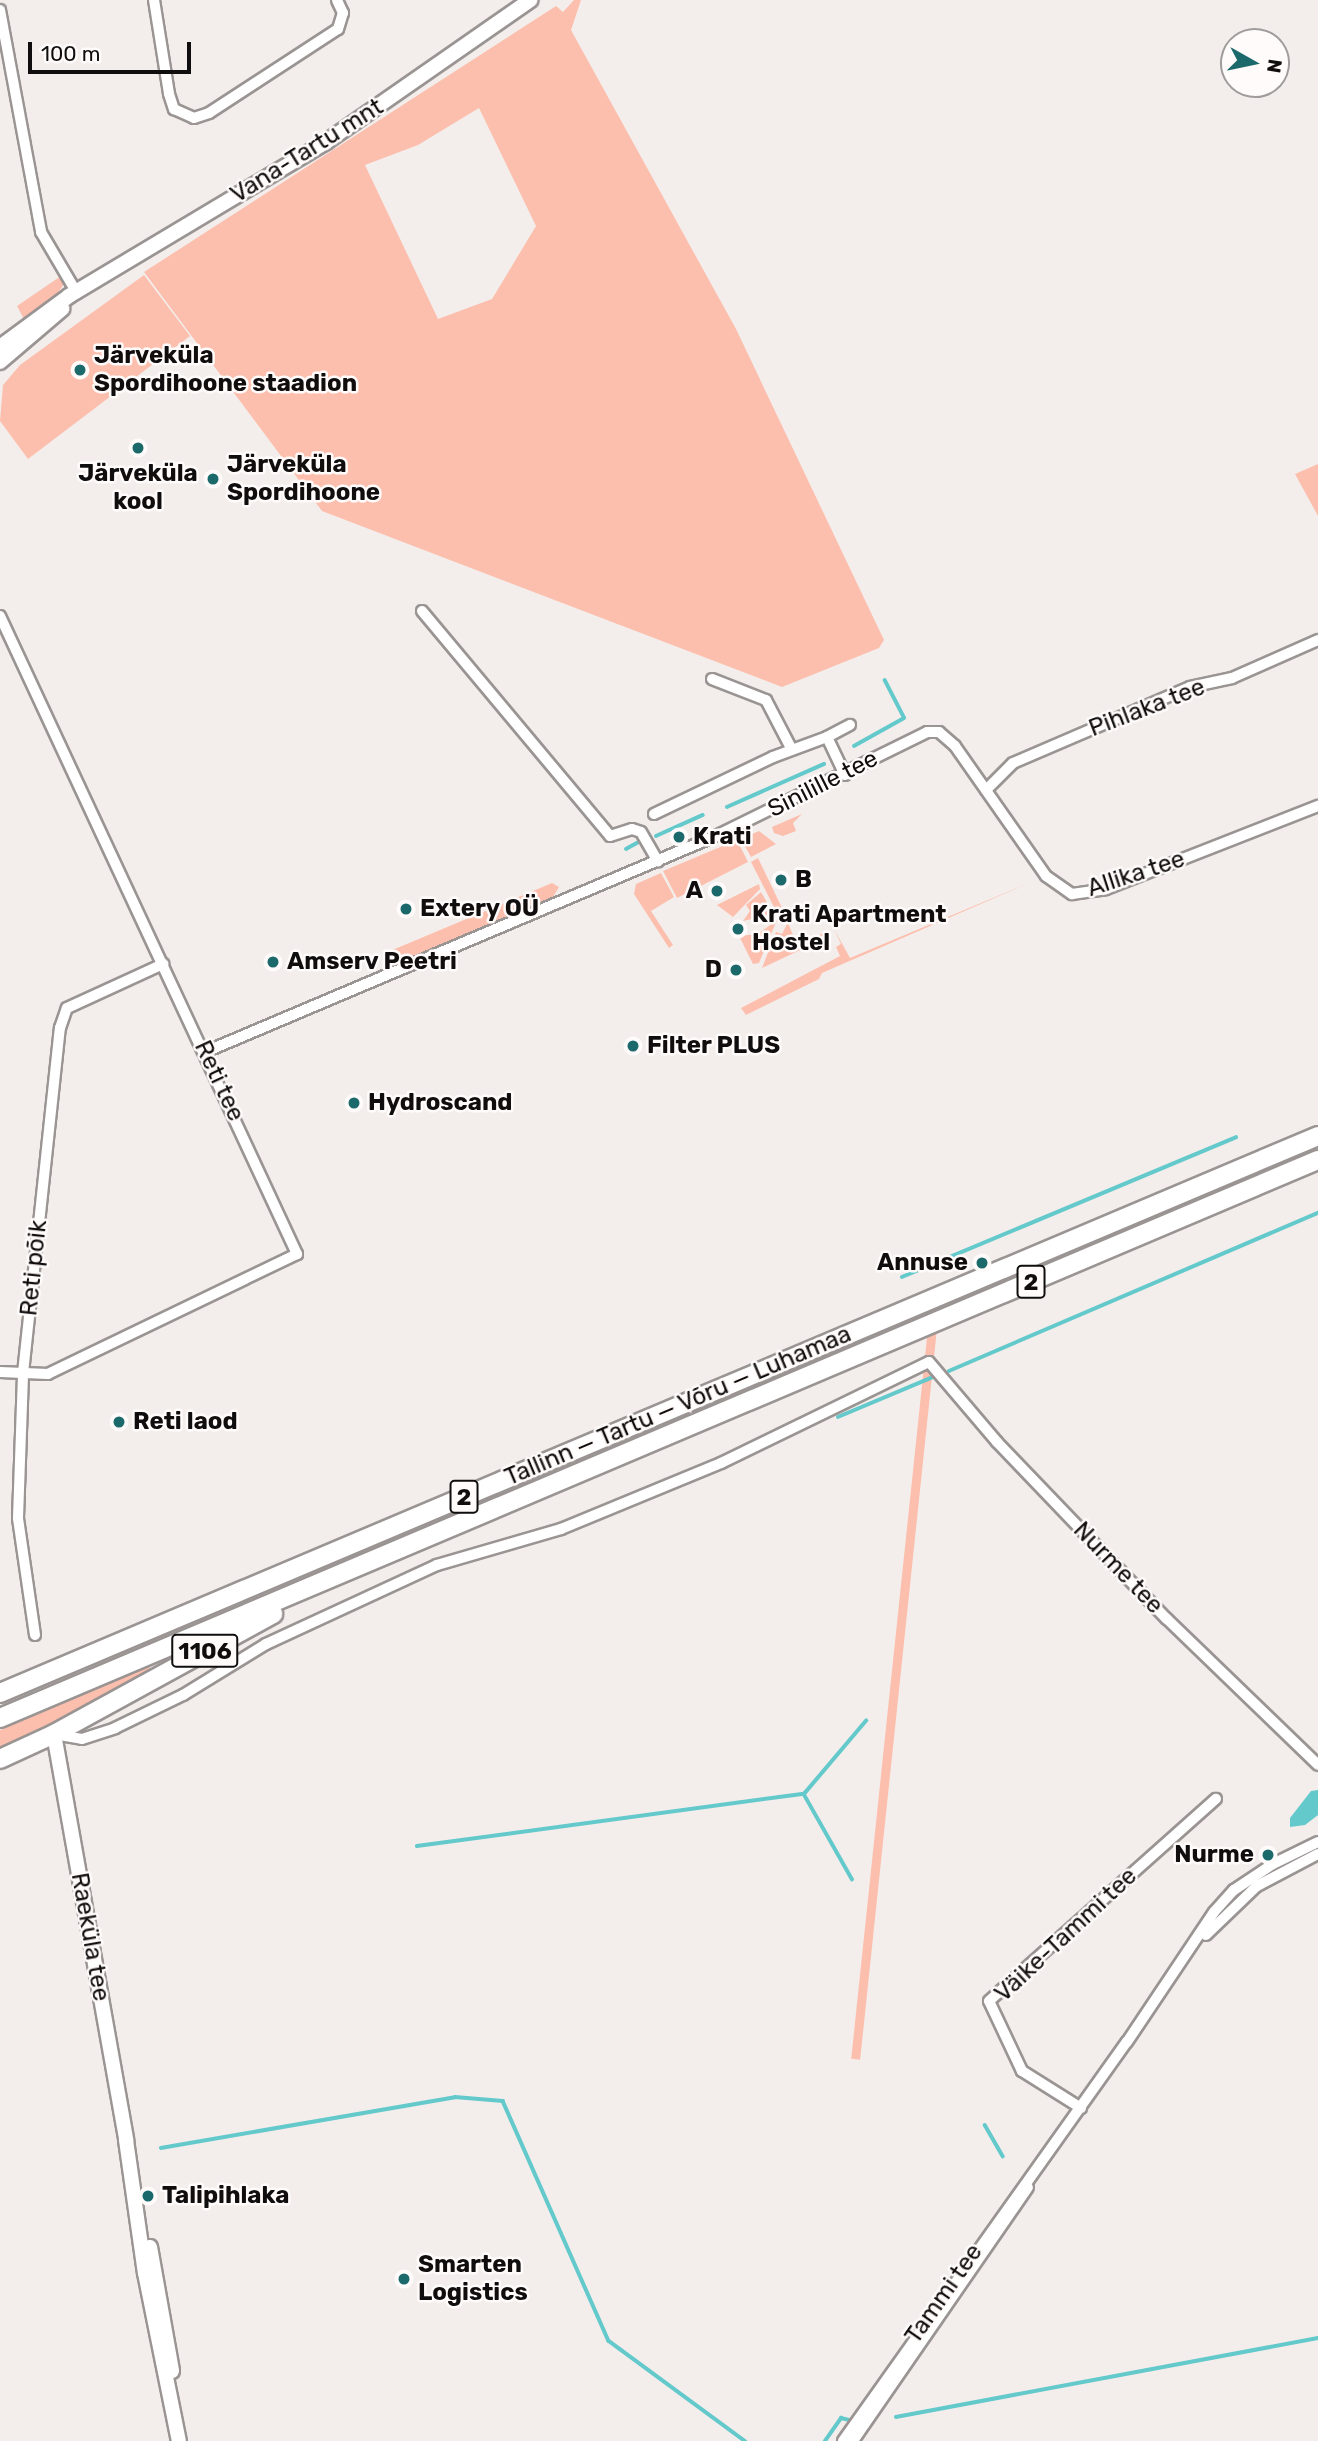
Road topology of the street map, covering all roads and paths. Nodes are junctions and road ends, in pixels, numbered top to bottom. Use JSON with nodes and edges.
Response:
{"nodes":[{"id":1,"x":154,"y":0,"type":"edge"},
{"id":2,"x":337,"y":0,"type":"edge"},
{"id":3,"x":530,"y":0,"type":"edge"},
{"id":4,"x":0,"y":10,"type":"edge"},
{"id":5,"x":5,"y":63,"type":"edge"},
{"id":6,"x":78,"y":293,"type":"junction"},
{"id":7,"x":0,"y":347,"type":"edge"},
{"id":8,"x":0,"y":362,"type":"edge"},
{"id":9,"x":422,"y":611,"type":"dead end"},
{"id":10,"x":0,"y":615,"type":"edge"},
{"id":11,"x":1318,"y":640,"type":"edge"},
{"id":12,"x":712,"y":679,"type":"dead end"},
{"id":13,"x":850,"y":725,"type":"dead end"},
{"id":14,"x":939,"y":732,"type":"joint"},
{"id":15,"x":827,"y":737,"type":"junction"},
{"id":16,"x":792,"y":750,"type":"junction"},
{"id":17,"x":845,"y":775,"type":"junction"},
{"id":18,"x":985,"y":790,"type":"junction"},
{"id":19,"x":1318,"y":806,"type":"edge"},
{"id":20,"x":654,"y":814,"type":"dead end"},
{"id":21,"x":658,"y":861,"type":"junction"},
{"id":22,"x":163,"y":964,"type":"junction"},
{"id":23,"x":205,"y":1052,"type":"junction"},
{"id":24,"x":1318,"y":1136,"type":"edge"},
{"id":25,"x":1318,"y":1160,"type":"edge"},
{"id":26,"x":0,"y":1372,"type":"edge"},
{"id":27,"x":23,"y":1373,"type":"junction"},
{"id":28,"x":355,"y":1569,"type":"junction"},
{"id":29,"x":34,"y":1635,"type":"dead end"},
{"id":30,"x":0,"y":1693,"type":"edge"},
{"id":31,"x":0,"y":1718,"type":"edge"},
{"id":32,"x":54,"y":1734,"type":"junction"},
{"id":33,"x":0,"y":1759,"type":"edge"},
{"id":34,"x":1318,"y":1765,"type":"edge"},
{"id":35,"x":1216,"y":1799,"type":"dead end"},
{"id":36,"x":1318,"y":1842,"type":"edge"},
{"id":37,"x":1318,"y":1854,"type":"edge"},
{"id":38,"x":1189,"y":1952,"type":"junction"},
{"id":39,"x":1081,"y":2108,"type":"junction"},
{"id":40,"x":1050,"y":2151,"type":"junction"},
{"id":41,"x":179,"y":2441,"type":"edge"},
{"id":42,"x":843,"y":2441,"type":"edge"},
{"id":43,"x":853,"y":2441,"type":"edge"}],
"edges":[{"from":1,"to":2,"type":"street"},
{"from":3,"to":6,"type":"street","name":"Vana-Tartu mnt"},
{"from":4,"to":5,"type":"street"},
{"from":5,"to":6,"type":"street"},
{"from":6,"to":7,"type":"street","name":"Vana-Tartu mnt"},
{"from":6,"to":8,"type":"street","name":"Vana-Tartu mnt"},
{"from":9,"to":21,"type":"street"},
{"from":10,"to":22,"type":"street","name":"Reti tee"},
{"from":11,"to":18,"type":"street","name":"Pihlaka tee"},
{"from":12,"to":16,"type":"street"},
{"from":13,"to":15,"type":"street"},
{"from":14,"to":17,"type":"street","name":"Sinilille tee"},
{"from":14,"to":18,"type":"street","name":"Allika tee"},
{"from":15,"to":16,"type":"street"},
{"from":15,"to":17,"type":"street"},
{"from":16,"to":20,"type":"street"},
{"from":17,"to":21,"type":"street","name":"Sinilille tee"},
{"from":18,"to":19,"type":"street","name":"Allika tee"},
{"from":21,"to":23,"type":"street","name":"Sinilille tee"},
{"from":22,"to":23,"type":"street","name":"Reti tee"},
{"from":22,"to":27,"type":"street","name":"Reti põik"},
{"from":23,"to":27,"type":"street","name":"Reti tee"},
{"from":24,"to":30,"type":"highway","name":"Tallinn — Tartu — Võru — Luhamaa","number":"2"},
{"from":25,"to":28,"type":"highway","name":"Tallinn — Tartu — Võru — Luhamaa","number":"2"},
{"from":26,"to":27,"type":"street","name":"Reti tee"},
{"from":27,"to":29,"type":"street","name":"Reti põik"},
{"from":28,"to":31,"type":"highway","name":"Tallinn — Tartu — Võru — Luhamaa","number":"2"},
{"from":28,"to":32,"type":"highway","number":"1106"},
{"from":32,"to":33,"type":"highway","number":"1106"},
{"from":32,"to":34,"type":"street","name":"Nurme tee"},
{"from":32,"to":41,"type":"street","name":"Raeküla tee"},
{"from":35,"to":39,"type":"street","name":"Väike-Tammi tee"},
{"from":36,"to":38,"type":"street","name":"Tammi tee"},
{"from":37,"to":38,"type":"street","name":"Tammi tee"},
{"from":38,"to":39,"type":"street","name":"Tammi tee"},
{"from":39,"to":40,"type":"street","name":"Tammi tee"},
{"from":40,"to":42,"type":"street","name":"Tammi tee"},
{"from":40,"to":43,"type":"street","name":"Tammi tee"}]}
